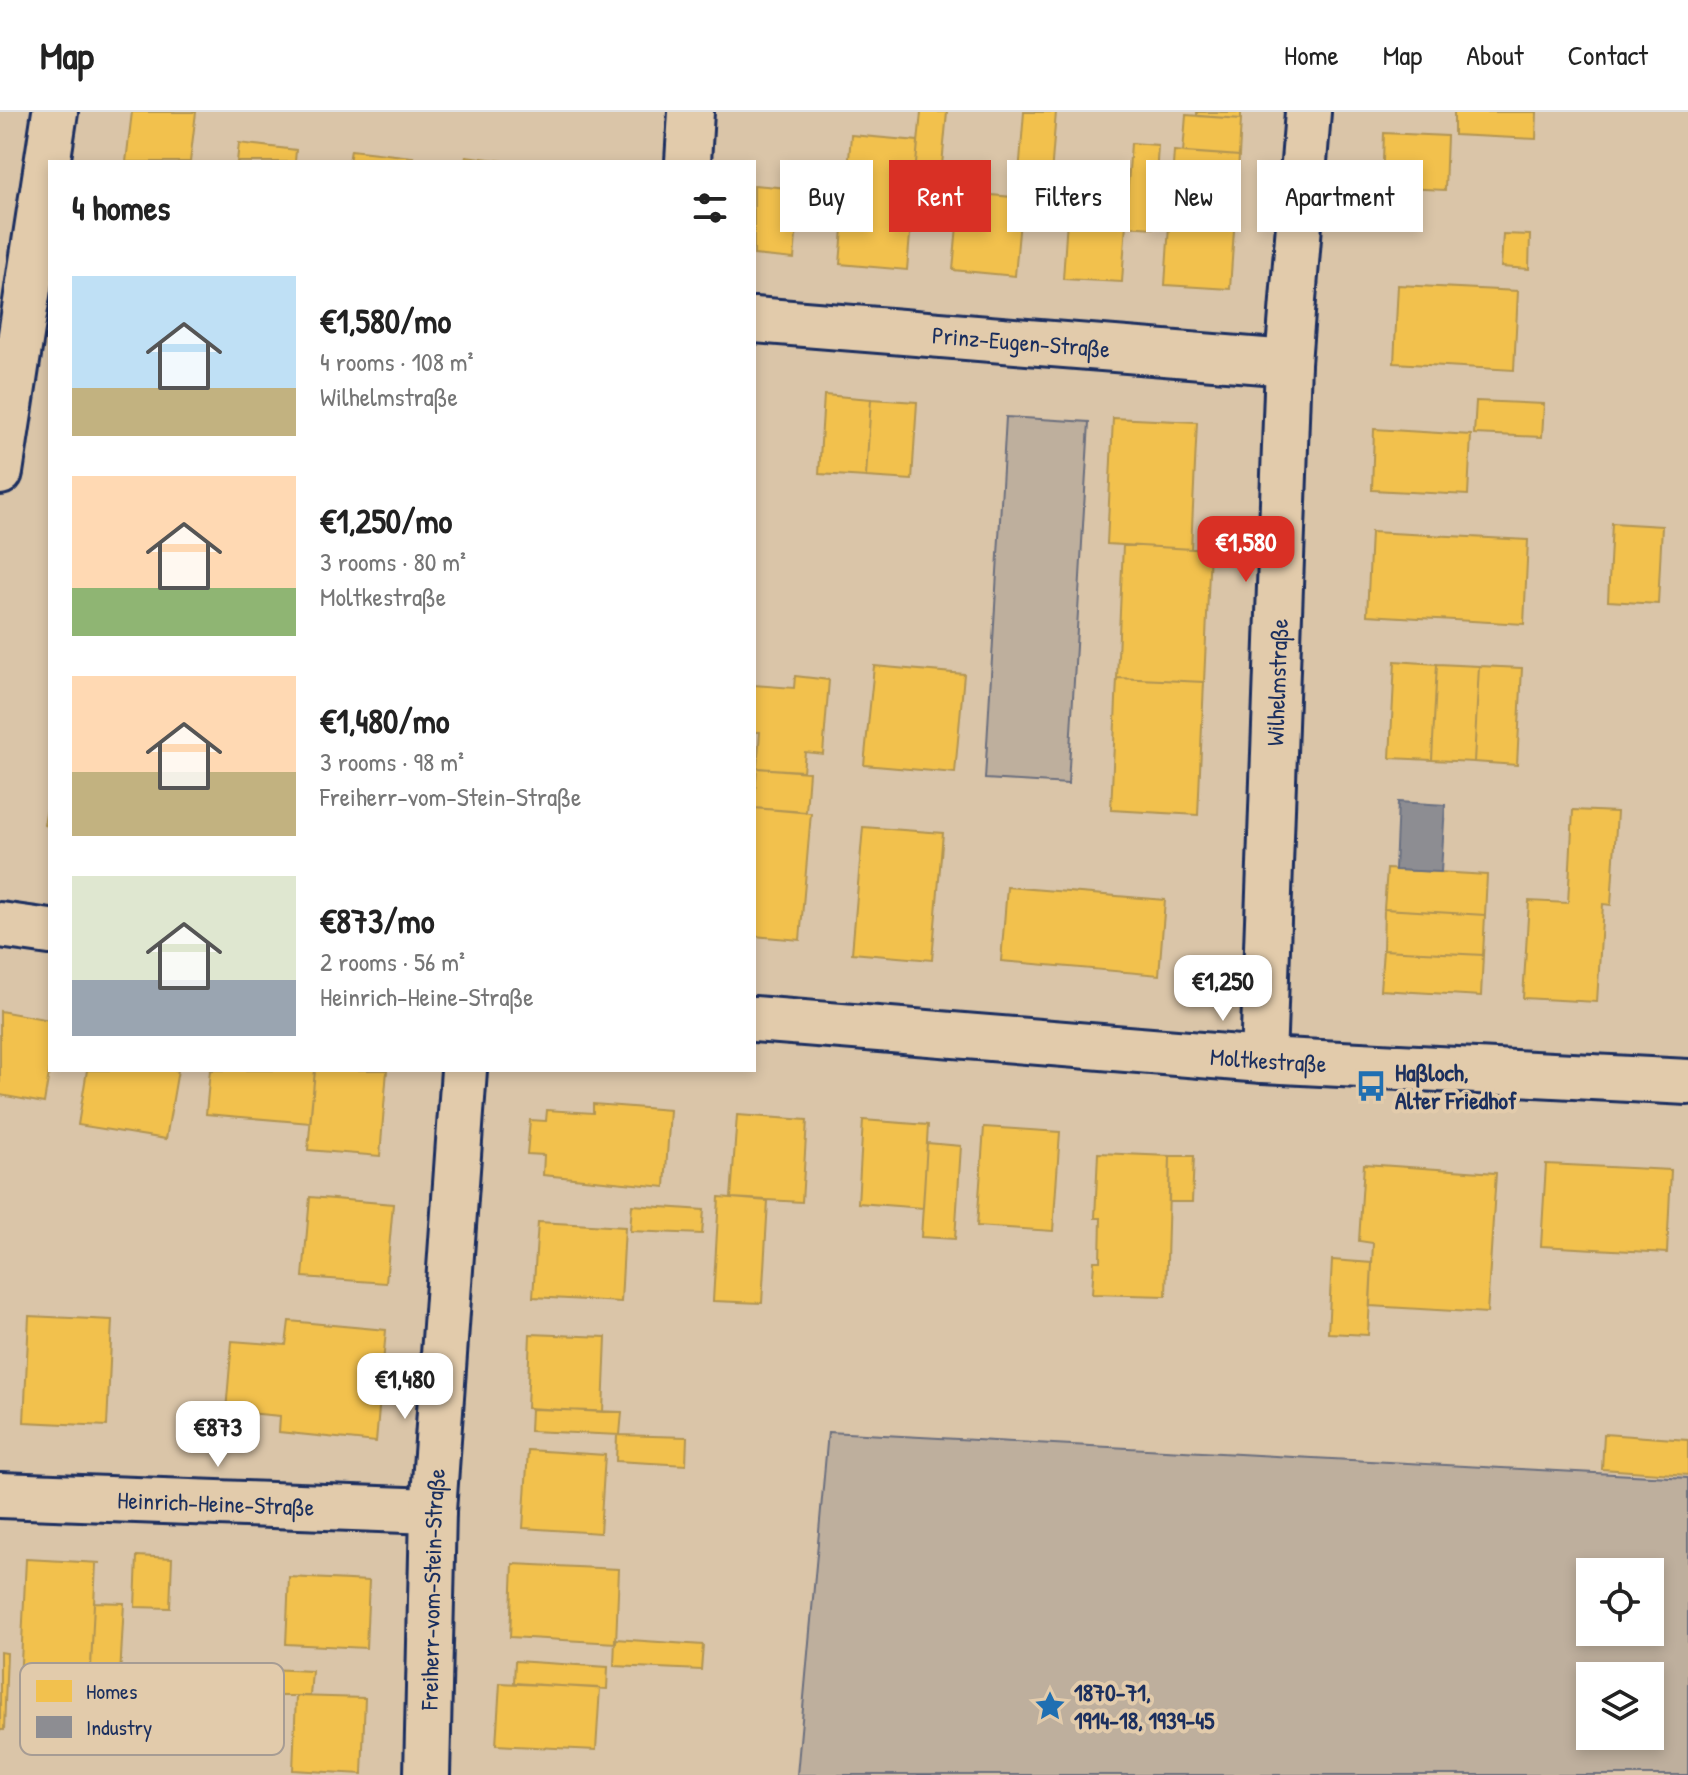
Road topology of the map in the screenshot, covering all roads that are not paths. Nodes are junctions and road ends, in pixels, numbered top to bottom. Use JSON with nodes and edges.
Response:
{"nodes":[{"id":1,"x":55,"y":112,"type":"edge"},
{"id":2,"x":691,"y":112,"type":"edge"},
{"id":3,"x":1308,"y":112,"type":"edge"},
{"id":4,"x":51,"y":160,"type":"edge"},
{"id":5,"x":688,"y":160,"type":"edge"},
{"id":6,"x":48,"y":189,"type":"edge"},
{"id":7,"x":42,"y":255,"type":"edge"},
{"id":8,"x":756,"y":320,"type":"edge"},
{"id":9,"x":1288,"y":363,"type":"junction"},
{"id":10,"x":0,"y":472,"type":"edge"},
{"id":11,"x":0,"y":925,"type":"edge"},
{"id":12,"x":48,"y":932,"type":"edge"},
{"id":13,"x":756,"y":1019,"type":"edge"},
{"id":14,"x":1263,"y":1060,"type":"junction"},
{"id":15,"x":464,"y":1072,"type":"edge"},
{"id":16,"x":1688,"y":1082,"type":"edge"},
{"id":17,"x":0,"y":1495,"type":"edge"},
{"id":18,"x":433,"y":1511,"type":"junction"},
{"id":19,"x":427,"y":1775,"type":"edge"}],
"edges":[{"from":1,"to":4,"type":"street"},
{"from":2,"to":5,"type":"street"},
{"from":3,"to":9,"type":"street","name":"Wilhelmstraße"},
{"from":6,"to":7,"type":"street"},
{"from":7,"to":10,"type":"street"},
{"from":8,"to":9,"type":"street","name":"Prinz-Eugen-Straße"},
{"from":9,"to":14,"type":"street","name":"Wilhelmstraße"},
{"from":11,"to":12,"type":"street"},
{"from":13,"to":14,"type":"street","name":"Moltkestraße"},
{"from":14,"to":16,"type":"street","name":"Moltkestraße"},
{"from":15,"to":18,"type":"street","name":"Freiherr-vom-Stein-Straße"},
{"from":17,"to":18,"type":"street","name":"Heinrich-Heine-Straße"},
{"from":18,"to":19,"type":"street","name":"Freiherr-vom-Stein-Straße"}]}
